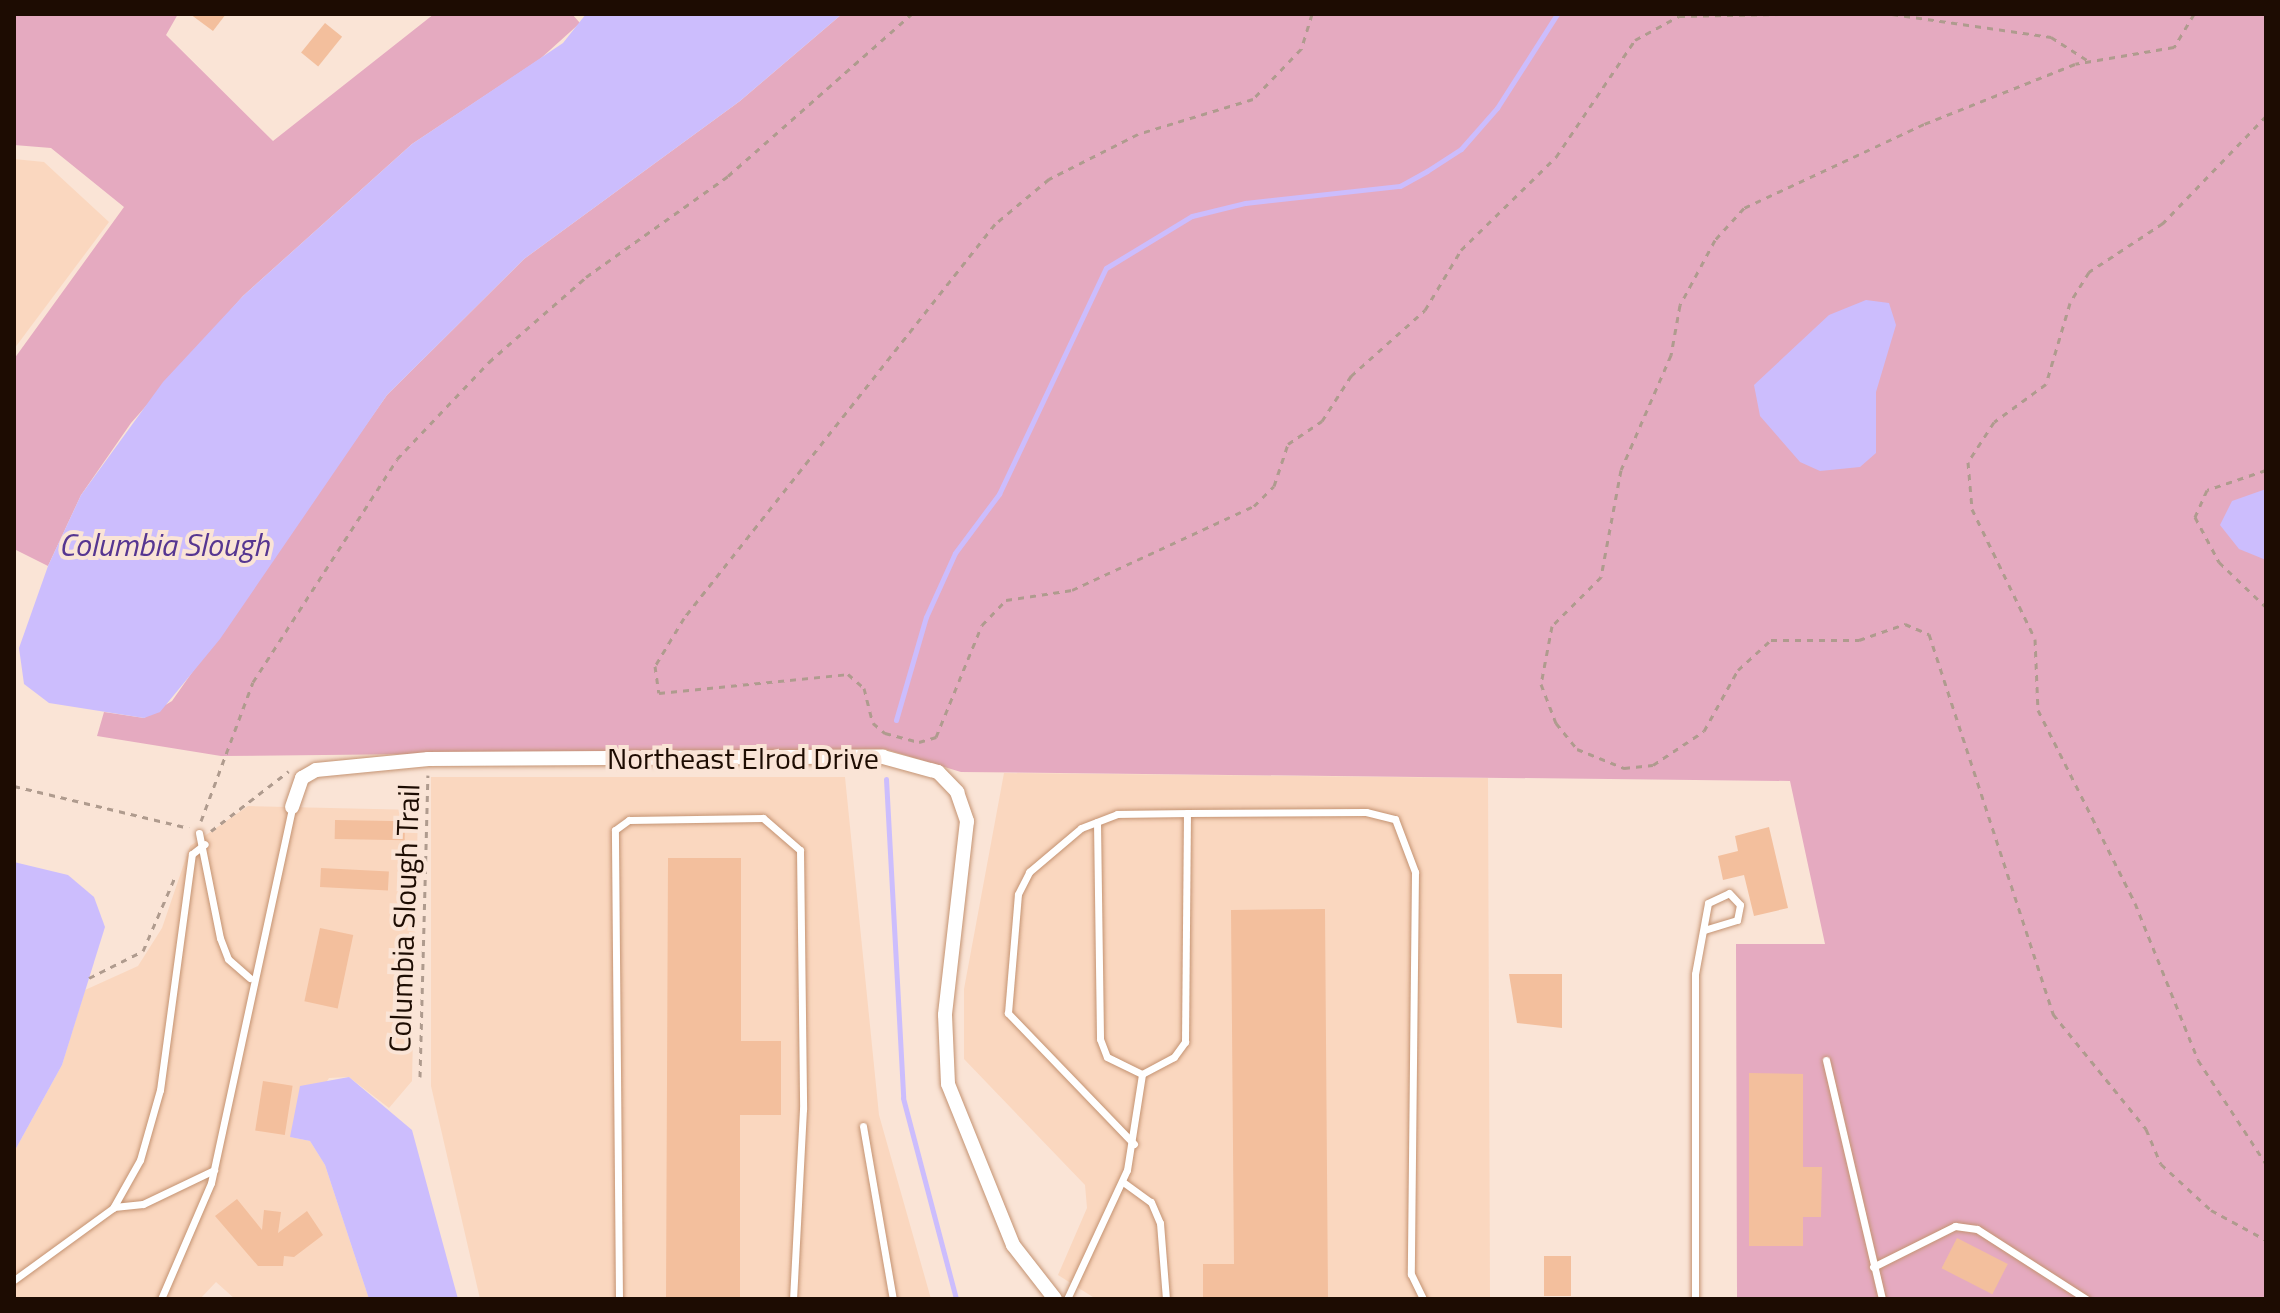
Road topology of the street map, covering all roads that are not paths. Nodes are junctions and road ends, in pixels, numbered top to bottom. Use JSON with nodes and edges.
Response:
{"nodes":[{"id":1,"x":292,"y":807,"type":"joint"},
{"id":2,"x":1187,"y":813,"type":"junction"},
{"id":3,"x":1097,"y":822,"type":"junction"},
{"id":4,"x":199,"y":833,"type":"road end"},
{"id":5,"x":205,"y":844,"type":"junction"},
{"id":6,"x":1705,"y":930,"type":"junction"},
{"id":7,"x":250,"y":978,"type":"junction"},
{"id":8,"x":1826,"y":1060,"type":"dead end"},
{"id":9,"x":1142,"y":1074,"type":"junction"},
{"id":10,"x":863,"y":1126,"type":"dead end"},
{"id":11,"x":1134,"y":1144,"type":"junction"},
{"id":12,"x":214,"y":1170,"type":"junction"},
{"id":13,"x":1123,"y":1182,"type":"junction"},
{"id":14,"x":114,"y":1207,"type":"junction"},
{"id":15,"x":1873,"y":1267,"type":"junction"},
{"id":16,"x":14,"y":1280,"type":"edge"},
{"id":17,"x":161,"y":1299,"type":"edge"},
{"id":18,"x":619,"y":1299,"type":"edge"},
{"id":19,"x":793,"y":1299,"type":"edge"},
{"id":20,"x":893,"y":1299,"type":"edge"},
{"id":21,"x":1055,"y":1299,"type":"edge"},
{"id":22,"x":1067,"y":1299,"type":"edge"},
{"id":23,"x":1166,"y":1299,"type":"edge"},
{"id":24,"x":1423,"y":1299,"type":"edge"},
{"id":25,"x":1695,"y":1299,"type":"edge"},
{"id":26,"x":1882,"y":1299,"type":"edge"},
{"id":27,"x":2086,"y":1299,"type":"edge"}],
"edges":[{"from":1,"to":7,"type":"lane"},
{"from":1,"to":21,"type":"street","name":"Northeast Elrod Drive"},
{"from":2,"to":3,"type":"lane"},
{"from":2,"to":9,"type":"lane"},
{"from":2,"to":24,"type":"lane"},
{"from":3,"to":9,"type":"lane"},
{"from":3,"to":11,"type":"lane"},
{"from":4,"to":5,"type":"lane"},
{"from":5,"to":7,"type":"lane"},
{"from":5,"to":14,"type":"lane"},
{"from":6,"to":6,"type":"lane"},
{"from":6,"to":25,"type":"lane"},
{"from":7,"to":12,"type":"lane"},
{"from":8,"to":15,"type":"lane"},
{"from":9,"to":11,"type":"lane"},
{"from":10,"to":20,"type":"lane"},
{"from":11,"to":13,"type":"lane"},
{"from":12,"to":14,"type":"lane"},
{"from":12,"to":17,"type":"lane"},
{"from":13,"to":22,"type":"lane"},
{"from":13,"to":23,"type":"lane"},
{"from":14,"to":16,"type":"lane"},
{"from":15,"to":26,"type":"lane"},
{"from":15,"to":27,"type":"lane"},
{"from":18,"to":19,"type":"lane"}]}
